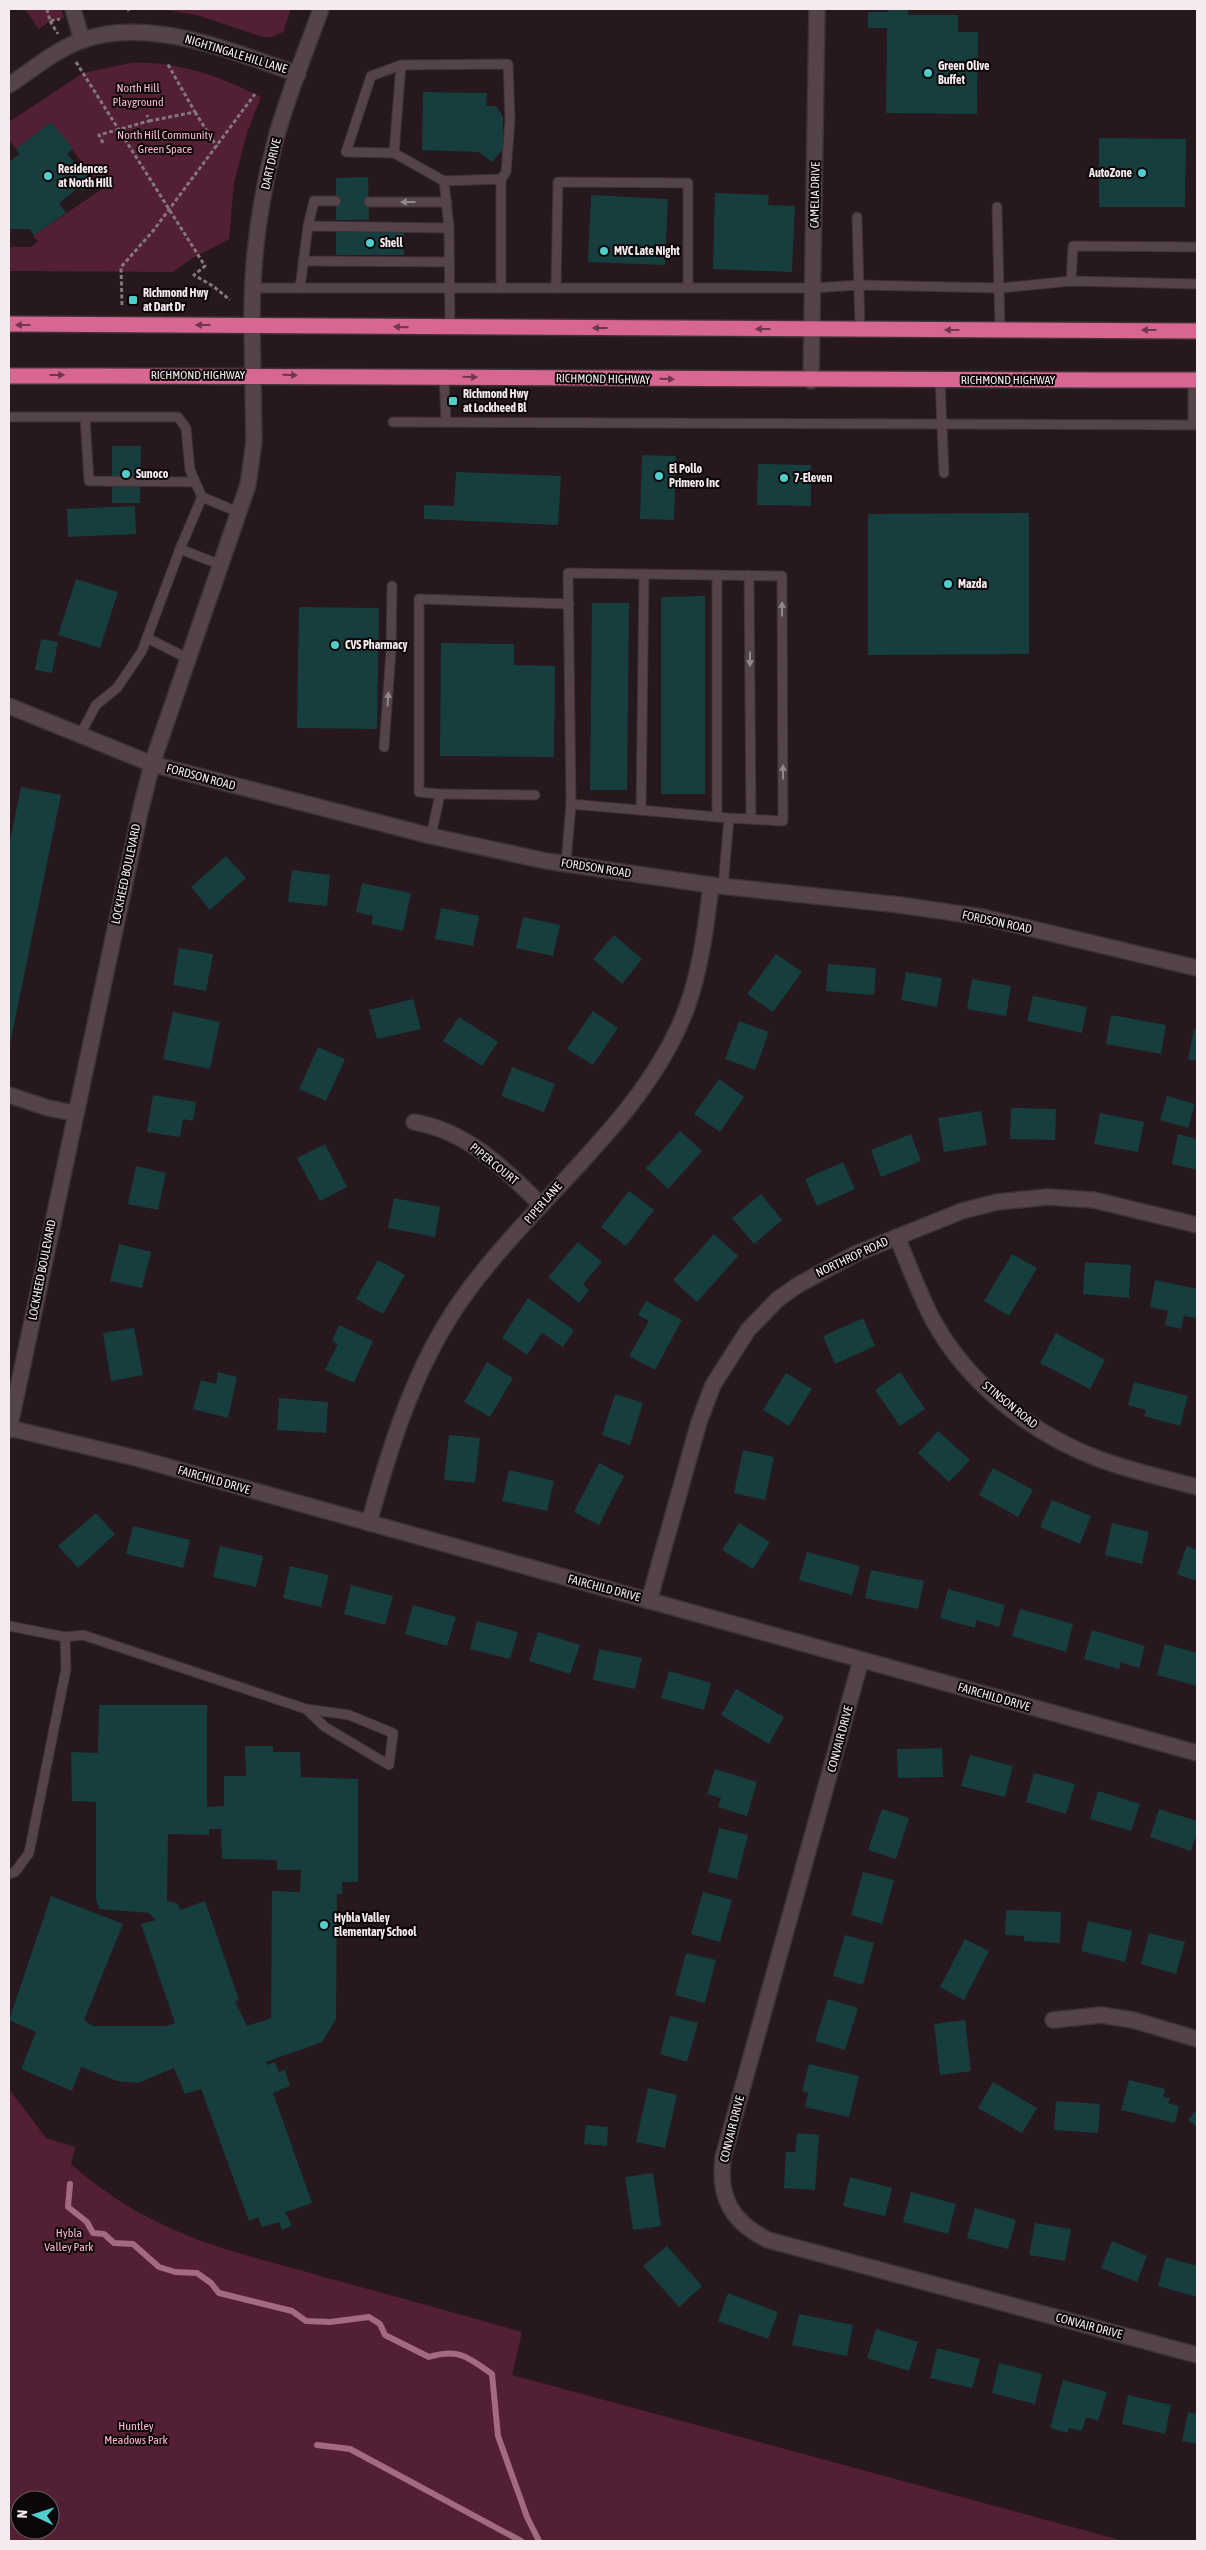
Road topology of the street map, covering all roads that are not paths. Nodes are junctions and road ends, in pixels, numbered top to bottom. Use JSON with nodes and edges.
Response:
{"nodes":[{"id":1,"x":73,"y":9,"type":"edge"},
{"id":2,"x":321,"y":9,"type":"edge"},
{"id":3,"x":817,"y":9,"type":"edge"},
{"id":4,"x":82,"y":40,"type":"junction"},
{"id":5,"x":401,"y":65,"type":"junction"},
{"id":6,"x":298,"y":74,"type":"junction"},
{"id":7,"x":9,"y":85,"type":"edge"},
{"id":8,"x":394,"y":153,"type":"junction"},
{"id":9,"x":501,"y":179,"type":"junction"},
{"id":10,"x":444,"y":181,"type":"junction"},
{"id":11,"x":336,"y":201,"type":"dead end"},
{"id":12,"x":369,"y":202,"type":"dead end"},
{"id":13,"x":447,"y":202,"type":"junction"},
{"id":14,"x":997,"y":207,"type":"dead end"},
{"id":15,"x":857,"y":217,"type":"dead end"},
{"id":16,"x":308,"y":226,"type":"junction"},
{"id":17,"x":449,"y":228,"type":"junction"},
{"id":18,"x":1197,"y":247,"type":"edge"},
{"id":19,"x":303,"y":261,"type":"junction"},
{"id":20,"x":449,"y":262,"type":"junction"},
{"id":21,"x":1071,"y":282,"type":"junction"},
{"id":22,"x":1197,"y":284,"type":"edge"},
{"id":23,"x":859,"y":286,"type":"junction"},
{"id":24,"x":252,"y":288,"type":"junction"},
{"id":25,"x":300,"y":288,"type":"junction"},
{"id":26,"x":450,"y":288,"type":"junction"},
{"id":27,"x":501,"y":288,"type":"junction"},
{"id":28,"x":556,"y":288,"type":"junction"},
{"id":29,"x":688,"y":288,"type":"junction"},
{"id":30,"x":813,"y":288,"type":"junction"},
{"id":31,"x":1000,"y":288,"type":"junction"},
{"id":32,"x":9,"y":324,"type":"edge"},
{"id":33,"x":252,"y":325,"type":"junction"},
{"id":34,"x":450,"y":328,"type":"junction"},
{"id":35,"x":811,"y":329,"type":"junction"},
{"id":36,"x":860,"y":330,"type":"junction"},
{"id":37,"x":1000,"y":330,"type":"junction"},
{"id":38,"x":1197,"y":331,"type":"edge"},
{"id":39,"x":254,"y":375,"type":"junction"},
{"id":40,"x":9,"y":376,"type":"edge"},
{"id":41,"x":444,"y":377,"type":"junction"},
{"id":42,"x":940,"y":380,"type":"junction"},
{"id":43,"x":1195,"y":380,"type":"edge"},
{"id":44,"x":811,"y":381,"type":"junction"},
{"id":45,"x":9,"y":417,"type":"edge"},
{"id":46,"x":85,"y":417,"type":"junction"},
{"id":47,"x":393,"y":422,"type":"dead end"},
{"id":48,"x":446,"y":422,"type":"junction"},
{"id":49,"x":943,"y":424,"type":"junction"},
{"id":50,"x":1195,"y":425,"type":"edge"},
{"id":51,"x":944,"y":473,"type":"dead end"},
{"id":52,"x":195,"y":482,"type":"junction"},
{"id":53,"x":202,"y":497,"type":"junction"},
{"id":54,"x":238,"y":512,"type":"junction"},
{"id":55,"x":180,"y":549,"type":"junction"},
{"id":56,"x":221,"y":565,"type":"junction"},
{"id":57,"x":644,"y":574,"type":"junction"},
{"id":58,"x":717,"y":575,"type":"junction"},
{"id":59,"x":749,"y":575,"type":"junction"},
{"id":60,"x":392,"y":586,"type":"dead end"},
{"id":61,"x":569,"y":604,"type":"junction"},
{"id":62,"x":147,"y":638,"type":"junction"},
{"id":63,"x":189,"y":659,"type":"junction"},
{"id":64,"x":9,"y":706,"type":"edge"},
{"id":65,"x":80,"y":735,"type":"junction"},
{"id":66,"x":384,"y":747,"type":"dead end"},
{"id":67,"x":152,"y":764,"type":"junction"},
{"id":68,"x":440,"y":794,"type":"junction"},
{"id":69,"x":535,"y":795,"type":"dead end"},
{"id":70,"x":571,"y":804,"type":"junction"},
{"id":71,"x":641,"y":810,"type":"junction"},
{"id":72,"x":717,"y":816,"type":"junction"},
{"id":73,"x":729,"y":818,"type":"junction"},
{"id":74,"x":751,"y":819,"type":"junction"},
{"id":75,"x":431,"y":836,"type":"junction"},
{"id":76,"x":566,"y":864,"type":"junction"},
{"id":77,"x":717,"y":886,"type":"junction"},
{"id":78,"x":1197,"y":968,"type":"edge"},
{"id":79,"x":9,"y":1095,"type":"edge"},
{"id":80,"x":74,"y":1113,"type":"junction"},
{"id":81,"x":414,"y":1122,"type":"dead end"},
{"id":82,"x":541,"y":1205,"type":"junction"},
{"id":83,"x":1197,"y":1225,"type":"edge"},
{"id":84,"x":897,"y":1237,"type":"junction"},
{"id":85,"x":9,"y":1429,"type":"edge"},
{"id":86,"x":1197,"y":1487,"type":"edge"},
{"id":87,"x":369,"y":1523,"type":"junction"},
{"id":88,"x":649,"y":1601,"type":"junction"},
{"id":89,"x":9,"y":1626,"type":"edge"},
{"id":90,"x":65,"y":1637,"type":"junction"},
{"id":91,"x":861,"y":1660,"type":"junction"},
{"id":92,"x":306,"y":1709,"type":"junction"},
{"id":93,"x":1197,"y":1753,"type":"edge"},
{"id":94,"x":9,"y":1874,"type":"edge"},
{"id":95,"x":1053,"y":2020,"type":"dead end"},
{"id":96,"x":1197,"y":2039,"type":"edge"},
{"id":97,"x":1197,"y":2355,"type":"edge"}],
"edges":[{"from":1,"to":4,"type":"street"},
{"from":2,"to":6,"type":"street","name":"DART DRIVE"},
{"from":3,"to":30,"type":"street","name":"CAMELIA DRIVE"},
{"from":4,"to":6,"type":"street","name":"NIGHTINGALE HILL LANE"},
{"from":4,"to":7,"type":"street","name":"NIGHTINGALE HILL LANE"},
{"from":5,"to":8,"type":"lane"},
{"from":5,"to":8,"type":"lane"},
{"from":5,"to":9,"type":"lane"},
{"from":6,"to":24,"type":"street","name":"DART DRIVE"},
{"from":8,"to":10,"type":"lane"},
{"from":9,"to":10,"type":"lane"},
{"from":9,"to":27,"type":"lane"},
{"from":10,"to":13,"type":"lane"},
{"from":11,"to":16,"type":"lane"},
{"from":13,"to":12,"type":"lane","one_way":true},
{"from":13,"to":17,"type":"lane"},
{"from":14,"to":31,"type":"lane"},
{"from":15,"to":23,"type":"lane"},
{"from":16,"to":17,"type":"lane"},
{"from":16,"to":19,"type":"lane"},
{"from":17,"to":20,"type":"lane"},
{"from":18,"to":21,"type":"lane"},
{"from":19,"to":20,"type":"lane"},
{"from":19,"to":25,"type":"lane"},
{"from":20,"to":26,"type":"lane"},
{"from":21,"to":22,"type":"lane"},
{"from":21,"to":31,"type":"lane"},
{"from":23,"to":30,"type":"lane"},
{"from":23,"to":31,"type":"lane"},
{"from":23,"to":36,"type":"lane"},
{"from":24,"to":25,"type":"lane"},
{"from":24,"to":33,"type":"street","name":"DART DRIVE"},
{"from":25,"to":26,"type":"lane"},
{"from":26,"to":27,"type":"lane"},
{"from":26,"to":34,"type":"lane"},
{"from":27,"to":28,"type":"lane"},
{"from":28,"to":29,"type":"lane"},
{"from":28,"to":29,"type":"lane"},
{"from":29,"to":30,"type":"lane"},
{"from":30,"to":35,"type":"street","name":"CAMELIA DRIVE"},
{"from":31,"to":37,"type":"lane"},
{"from":33,"to":32,"type":"highway","one_way":true},
{"from":34,"to":33,"type":"highway","one_way":true},
{"from":33,"to":39,"type":"street","name":"LOCKHEED BOULEVARD"},
{"from":35,"to":34,"type":"highway","one_way":true},
{"from":35,"to":36,"type":"highway"},
{"from":35,"to":44,"type":"street","name":"CAMELIA DRIVE"},
{"from":37,"to":36,"type":"highway","one_way":true},
{"from":38,"to":37,"type":"highway","one_way":true},
{"from":40,"to":39,"type":"highway","name":"RICHMOND HIGHWAY","one_way":true},
{"from":39,"to":41,"type":"highway","name":"RICHMOND HIGHWAY","one_way":true},
{"from":39,"to":54,"type":"street","name":"LOCKHEED BOULEVARD"},
{"from":41,"to":44,"type":"highway","name":"RICHMOND HIGHWAY","one_way":true},
{"from":41,"to":48,"type":"lane"},
{"from":42,"to":43,"type":"highway","name":"RICHMOND HIGHWAY"},
{"from":42,"to":44,"type":"highway","name":"RICHMOND HIGHWAY"},
{"from":42,"to":49,"type":"lane"},
{"from":43,"to":50,"type":"lane"},
{"from":45,"to":46,"type":"lane"},
{"from":46,"to":52,"type":"lane"},
{"from":46,"to":52,"type":"lane"},
{"from":47,"to":48,"type":"lane"},
{"from":48,"to":49,"type":"lane"},
{"from":49,"to":50,"type":"lane"},
{"from":49,"to":51,"type":"lane"},
{"from":52,"to":53,"type":"lane"},
{"from":53,"to":54,"type":"lane"},
{"from":53,"to":55,"type":"lane"},
{"from":54,"to":56,"type":"street","name":"LOCKHEED BOULEVARD"},
{"from":55,"to":56,"type":"lane"},
{"from":55,"to":62,"type":"lane"},
{"from":56,"to":63,"type":"street","name":"LOCKHEED BOULEVARD"},
{"from":57,"to":58,"type":"lane"},
{"from":57,"to":61,"type":"lane"},
{"from":57,"to":71,"type":"lane"},
{"from":58,"to":59,"type":"lane"},
{"from":58,"to":72,"type":"lane"},
{"from":59,"to":74,"type":"lane","one_way":true},
{"from":74,"to":59,"type":"lane","one_way":true},
{"from":66,"to":60,"type":"lane","one_way":true},
{"from":61,"to":68,"type":"lane"},
{"from":61,"to":70,"type":"lane"},
{"from":62,"to":63,"type":"lane"},
{"from":62,"to":65,"type":"lane"},
{"from":63,"to":67,"type":"street","name":"LOCKHEED BOULEVARD"},
{"from":64,"to":65,"type":"street","name":"FORDSON ROAD"},
{"from":65,"to":67,"type":"street","name":"FORDSON ROAD"},
{"from":67,"to":75,"type":"street","name":"FORDSON ROAD"},
{"from":67,"to":80,"type":"street","name":"LOCKHEED BOULEVARD"},
{"from":68,"to":69,"type":"lane"},
{"from":68,"to":75,"type":"lane"},
{"from":70,"to":71,"type":"lane"},
{"from":70,"to":76,"type":"lane"},
{"from":71,"to":72,"type":"lane"},
{"from":72,"to":73,"type":"lane"},
{"from":73,"to":74,"type":"lane"},
{"from":73,"to":77,"type":"lane"},
{"from":75,"to":76,"type":"street","name":"FORDSON ROAD"},
{"from":76,"to":77,"type":"street","name":"FORDSON ROAD"},
{"from":77,"to":78,"type":"street","name":"FORDSON ROAD"},
{"from":77,"to":82,"type":"street","name":"PIPER LANE"},
{"from":79,"to":80,"type":"street"},
{"from":80,"to":85,"type":"street","name":"LOCKHEED BOULEVARD"},
{"from":81,"to":82,"type":"street","name":"PIPER COURT"},
{"from":82,"to":87,"type":"street","name":"PIPER LANE"},
{"from":83,"to":84,"type":"street","name":"NORTHROP ROAD"},
{"from":84,"to":86,"type":"street","name":"STINSON ROAD"},
{"from":84,"to":88,"type":"street","name":"NORTHROP ROAD"},
{"from":85,"to":87,"type":"street","name":"FAIRCHILD DRIVE"},
{"from":87,"to":88,"type":"street","name":"FAIRCHILD DRIVE"},
{"from":88,"to":91,"type":"street","name":"FAIRCHILD DRIVE"},
{"from":89,"to":90,"type":"lane"},
{"from":90,"to":92,"type":"lane"},
{"from":90,"to":94,"type":"lane"},
{"from":91,"to":93,"type":"street","name":"FAIRCHILD DRIVE"},
{"from":91,"to":97,"type":"street","name":"CONVAIR DRIVE"},
{"from":92,"to":92,"type":"lane"},
{"from":95,"to":96,"type":"street"}]}
